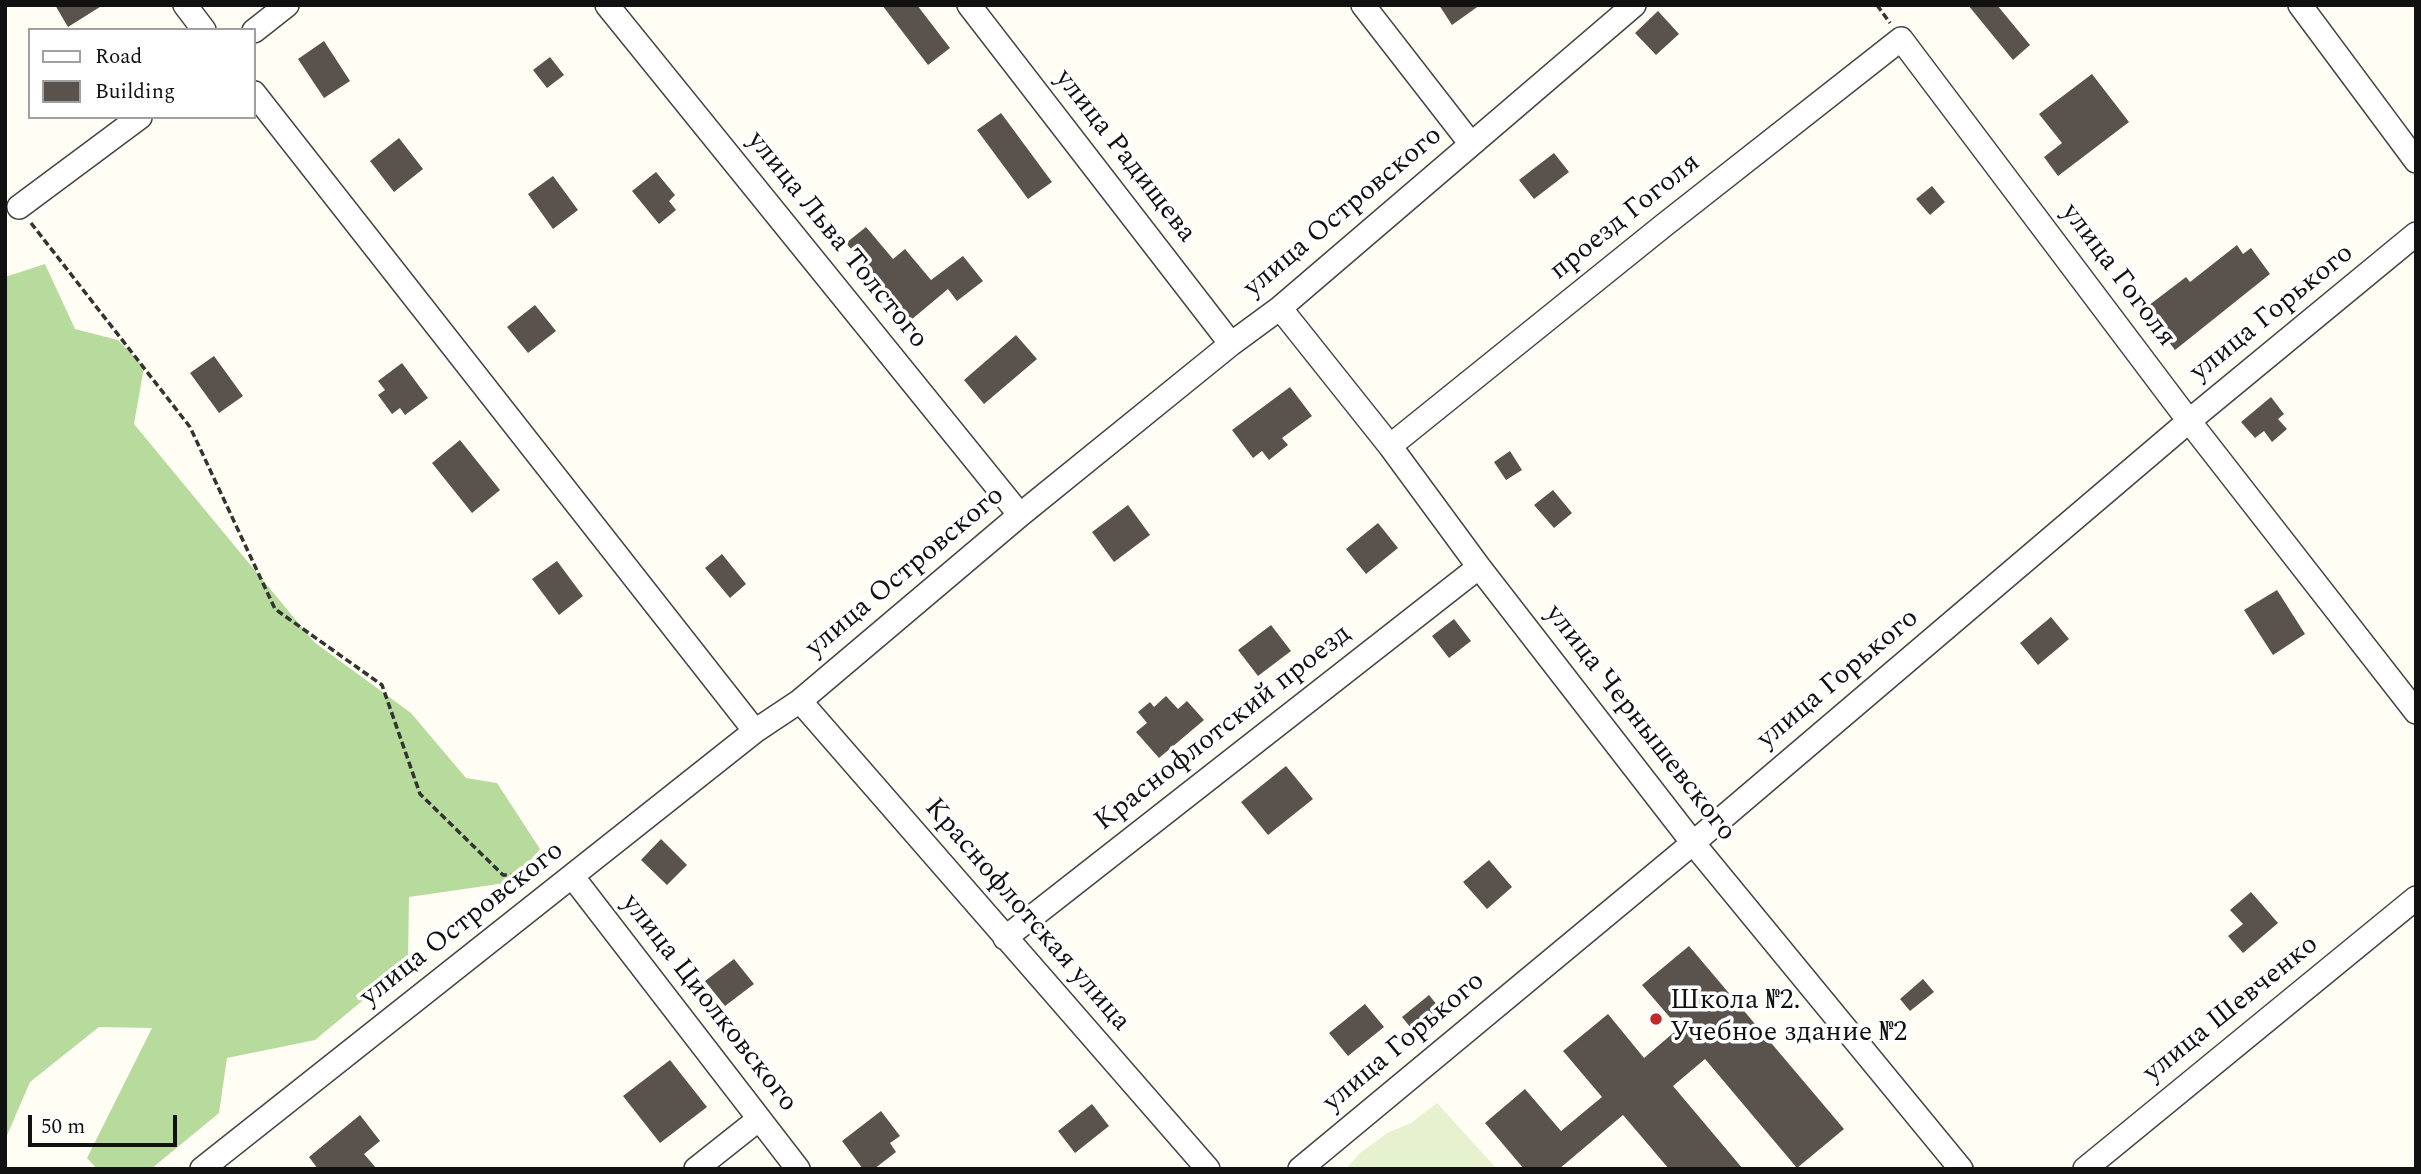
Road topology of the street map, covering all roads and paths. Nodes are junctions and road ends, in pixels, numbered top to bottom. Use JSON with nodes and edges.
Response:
{"nodes":[{"id":1,"x":185,"y":5,"type":"edge"},
{"id":2,"x":287,"y":5,"type":"edge"},
{"id":3,"x":607,"y":5,"type":"edge"},
{"id":4,"x":969,"y":5,"type":"edge"},
{"id":5,"x":1363,"y":5,"type":"edge"},
{"id":6,"x":1634,"y":5,"type":"edge"},
{"id":7,"x":2300,"y":5,"type":"edge"},
{"id":8,"x":202,"y":28,"type":"edge"},
{"id":9,"x":256,"y":29,"type":"edge"},
{"id":10,"x":1901,"y":39,"type":"joint"},
{"id":11,"x":256,"y":96,"type":"edge"},
{"id":12,"x":137,"y":119,"type":"edge"},
{"id":13,"x":1471,"y":144,"type":"junction"},
{"id":14,"x":2416,"y":161,"type":"edge"},
{"id":15,"x":19,"y":207,"type":"joint"},
{"id":16,"x":2416,"y":234,"type":"edge"},
{"id":17,"x":1280,"y":308,"type":"junction"},
{"id":18,"x":1231,"y":344,"type":"junction"},
{"id":19,"x":2189,"y":421,"type":"junction"},
{"id":20,"x":1390,"y":446,"type":"junction"},
{"id":21,"x":1020,"y":515,"type":"junction"},
{"id":22,"x":1479,"y":567,"type":"junction"},
{"id":23,"x":800,"y":701,"type":"junction"},
{"id":24,"x":2416,"y":712,"type":"edge"},
{"id":25,"x":755,"y":731,"type":"junction"},
{"id":26,"x":1693,"y":843,"type":"junction"},
{"id":27,"x":564,"y":883,"type":"junction"},
{"id":28,"x":2416,"y":898,"type":"edge"},
{"id":29,"x":1005,"y":938,"type":"junction"},
{"id":30,"x":759,"y":1119,"type":"junction"},
{"id":31,"x":202,"y":1169,"type":"edge"},
{"id":32,"x":695,"y":1169,"type":"edge"},
{"id":33,"x":798,"y":1169,"type":"edge"},
{"id":34,"x":1208,"y":1169,"type":"edge"},
{"id":35,"x":1300,"y":1169,"type":"edge"},
{"id":36,"x":1961,"y":1169,"type":"edge"},
{"id":37,"x":2085,"y":1169,"type":"edge"}],
"edges":[{"from":1,"to":8,"type":"street"},
{"from":2,"to":9,"type":"street"},
{"from":3,"to":21,"type":"street","name":"улица Льва Толстого"},
{"from":4,"to":18,"type":"street","name":"улица Радищева"},
{"from":5,"to":13,"type":"street"},
{"from":6,"to":13,"type":"street","name":"улица Островского"},
{"from":7,"to":14,"type":"street"},
{"from":10,"to":19,"type":"street","name":"улица Гоголя"},
{"from":10,"to":20,"type":"street","name":"проезд Гоголя"},
{"from":11,"to":25,"type":"street"},
{"from":12,"to":15,"type":"street"},
{"from":13,"to":17,"type":"street","name":"улица Островского"},
{"from":15,"to":27,"type":"path"},
{"from":16,"to":19,"type":"street","name":"улица Горького"},
{"from":17,"to":18,"type":"street","name":"улица Островского"},
{"from":17,"to":20,"type":"street","name":"улица Чернышевского"},
{"from":18,"to":21,"type":"street","name":"улица Островского"},
{"from":19,"to":24,"type":"street","name":"улица Гоголя"},
{"from":19,"to":26,"type":"street","name":"улица Горького"},
{"from":20,"to":22,"type":"street","name":"улица Чернышевского"},
{"from":21,"to":23,"type":"street","name":"улица Островского"},
{"from":22,"to":26,"type":"street","name":"улица Чернышевского"},
{"from":22,"to":29,"type":"street","name":"Краснофлотский проезд"},
{"from":23,"to":25,"type":"street","name":"улица Островского"},
{"from":23,"to":29,"type":"street","name":"Краснофлотская улица"},
{"from":25,"to":27,"type":"street","name":"улица Островского"},
{"from":26,"to":35,"type":"street","name":"улица Горького"},
{"from":26,"to":36,"type":"street","name":"улица Чернышевского"},
{"from":27,"to":30,"type":"street","name":"улица Циолковского"},
{"from":27,"to":31,"type":"street","name":"улица Островского"},
{"from":28,"to":37,"type":"street","name":"улица Шевченко"},
{"from":29,"to":34,"type":"street","name":"Краснофлотская улица"},
{"from":30,"to":32,"type":"street"},
{"from":30,"to":33,"type":"street","name":"улица Циолковского"}]}
